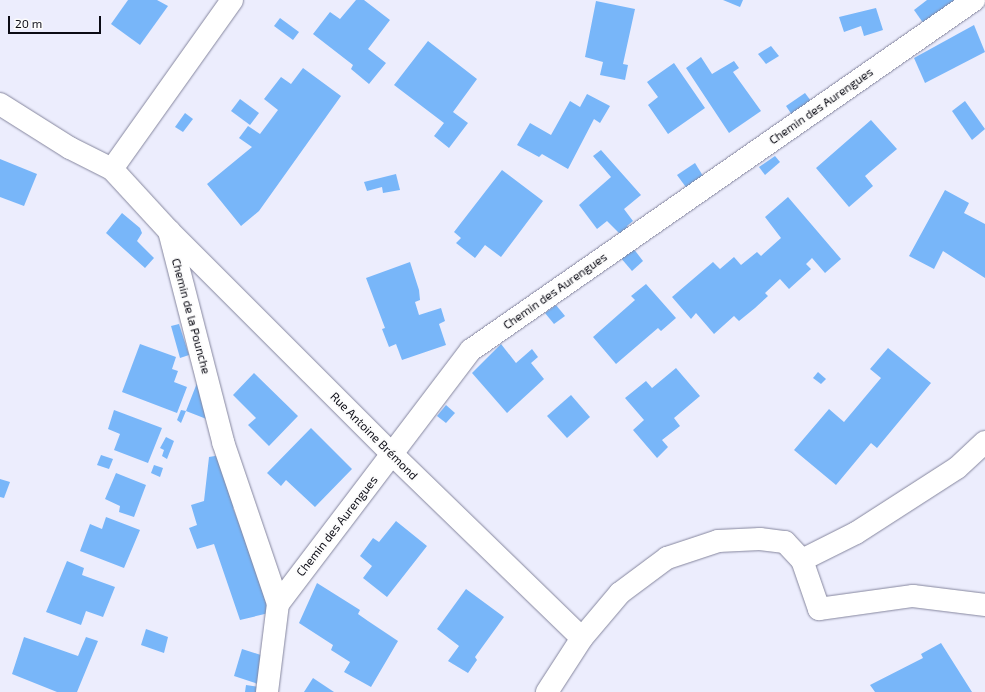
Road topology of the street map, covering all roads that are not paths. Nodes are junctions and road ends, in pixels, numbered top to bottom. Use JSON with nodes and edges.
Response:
{"nodes":[{"id":1,"x":232,"y":0,"type":"edge"},
{"id":2,"x":974,"y":0,"type":"edge"},
{"id":3,"x":0,"y":104,"type":"edge"},
{"id":4,"x":112,"y":169,"type":"junction"},
{"id":5,"x":169,"y":231,"type":"junction"},
{"id":6,"x":985,"y":442,"type":"edge"},
{"id":7,"x":393,"y":455,"type":"junction"},
{"id":8,"x":802,"y":560,"type":"junction"},
{"id":9,"x":278,"y":604,"type":"junction"},
{"id":10,"x":985,"y":605,"type":"edge"},
{"id":11,"x":582,"y":638,"type":"junction"},
{"id":12,"x":267,"y":692,"type":"edge"},
{"id":13,"x":546,"y":692,"type":"edge"}],
"edges":[{"from":1,"to":4,"type":"street"},
{"from":2,"to":7,"type":"street","name":"Chemin des Aurengues"},
{"from":3,"to":4,"type":"street","name":"Chemin de la Pounche"},
{"from":4,"to":5,"type":"street","name":"Chemin de la Pounche"},
{"from":5,"to":7,"type":"street","name":"Rue Antoine Brémond"},
{"from":5,"to":9,"type":"street","name":"Chemin de la Pounche"},
{"from":6,"to":8,"type":"street"},
{"from":7,"to":9,"type":"street","name":"Chemin des Aurengues"},
{"from":7,"to":11,"type":"street","name":"Rue Antoine Brémond"},
{"from":8,"to":10,"type":"street"},
{"from":8,"to":11,"type":"street"},
{"from":9,"to":12,"type":"street"},
{"from":11,"to":13,"type":"street"}]}
